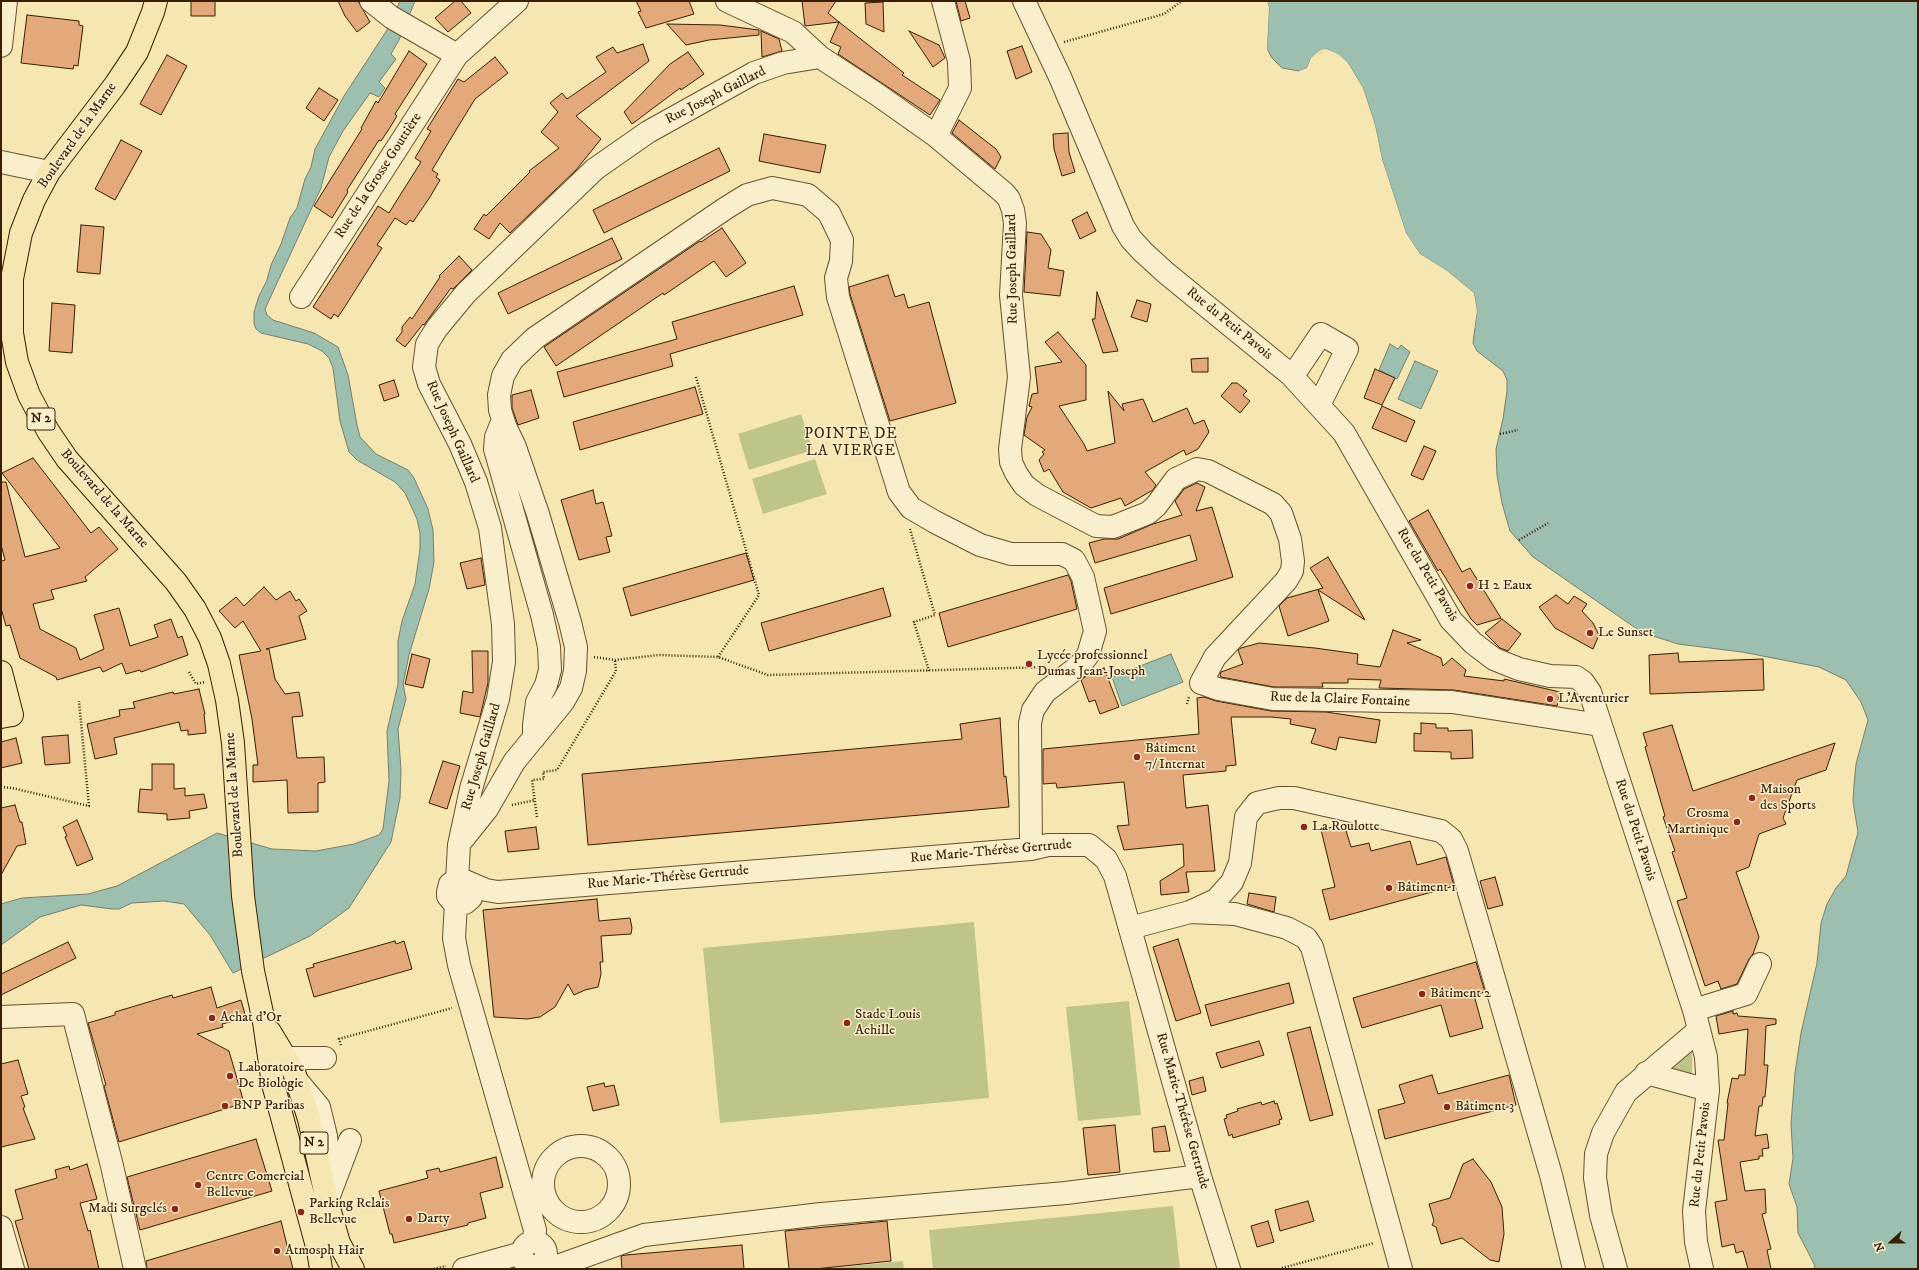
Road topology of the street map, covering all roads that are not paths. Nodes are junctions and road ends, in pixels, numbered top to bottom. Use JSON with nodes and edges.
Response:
{"nodes":[{"id":1,"x":6,"y":1,"type":"edge"},
{"id":2,"x":156,"y":1,"type":"edge"},
{"id":3,"x":371,"y":1,"type":"edge"},
{"id":4,"x":517,"y":1,"type":"edge"},
{"id":5,"x":728,"y":1,"type":"edge"},
{"id":6,"x":943,"y":1,"type":"edge"},
{"id":7,"x":1024,"y":1,"type":"edge"},
{"id":8,"x":1,"y":46,"type":"edge"},
{"id":9,"x":457,"y":55,"type":"junction"},
{"id":10,"x":820,"y":57,"type":"junction"},
{"id":11,"x":936,"y":136,"type":"junction"},
{"id":12,"x":1,"y":162,"type":"edge"},
{"id":13,"x":49,"y":172,"type":"junction"},
{"id":14,"x":301,"y":297,"type":"dead end"},
{"id":15,"x":1291,"y":375,"type":"junction"},
{"id":16,"x":1319,"y":405,"type":"junction"},
{"id":17,"x":503,"y":420,"type":"junction"},
{"id":18,"x":1273,"y":504,"type":"joint"},
{"id":19,"x":1,"y":672,"type":"edge"},
{"id":20,"x":7,"y":716,"type":"edge"},
{"id":21,"x":1600,"y":725,"type":"junction"},
{"id":22,"x":534,"y":738,"type":"junction"},
{"id":23,"x":459,"y":845,"type":"junction"},
{"id":24,"x":1030,"y":849,"type":"junction"},
{"id":25,"x":463,"y":881,"type":"junction"},
{"id":26,"x":1190,"y":912,"type":"junction"},
{"id":27,"x":1130,"y":928,"type":"junction"},
{"id":28,"x":1760,"y":964,"type":"dead end"},
{"id":29,"x":1,"y":1017,"type":"edge"},
{"id":30,"x":1696,"y":1020,"type":"junction"},
{"id":31,"x":264,"y":1022,"type":"junction"},
{"id":32,"x":285,"y":1058,"type":"junction"},
{"id":33,"x":324,"y":1058,"type":"road end"},
{"id":34,"x":1646,"y":1074,"type":"junction"},
{"id":35,"x":1708,"y":1090,"type":"junction"},
{"id":36,"x":350,"y":1140,"type":"dead end"},
{"id":37,"x":518,"y":1169,"type":"junction"},
{"id":38,"x":1200,"y":1176,"type":"junction"},
{"id":39,"x":544,"y":1182,"type":"junction"},
{"id":40,"x":327,"y":1201,"type":"junction"},
{"id":41,"x":554,"y":1210,"type":"junction"},
{"id":42,"x":1,"y":1227,"type":"edge"},
{"id":43,"x":536,"y":1255,"type":"edge"},
{"id":44,"x":13,"y":1269,"type":"edge"},
{"id":45,"x":135,"y":1269,"type":"edge"},
{"id":46,"x":321,"y":1269,"type":"edge"},
{"id":47,"x":353,"y":1269,"type":"edge"},
{"id":48,"x":464,"y":1269,"type":"edge"},
{"id":49,"x":502,"y":1269,"type":"edge"},
{"id":50,"x":1229,"y":1269,"type":"edge"},
{"id":51,"x":1401,"y":1269,"type":"edge"},
{"id":52,"x":1574,"y":1269,"type":"edge"},
{"id":53,"x":1616,"y":1269,"type":"edge"},
{"id":54,"x":1702,"y":1269,"type":"edge"}],
"edges":[{"from":1,"to":8,"type":"street"},
{"from":2,"to":13,"type":"main road","name":"Boulevard de la Marne","number":"N 2"},
{"from":3,"to":9,"type":"street"},
{"from":4,"to":9,"type":"street","name":"Rue de la Grosse Gouttière"},
{"from":5,"to":10,"type":"street"},
{"from":6,"to":11,"type":"street"},
{"from":7,"to":15,"type":"street","name":"Rue du Petit Pavois"},
{"from":9,"to":14,"type":"street","name":"Rue de la Grosse Gouttière"},
{"from":10,"to":11,"type":"street","name":"Rue Joseph Gaillard"},
{"from":10,"to":23,"type":"street","name":"Rue Joseph Gaillard"},
{"from":11,"to":18,"type":"street","name":"Rue Joseph Gaillard"},
{"from":12,"to":13,"type":"street"},
{"from":13,"to":31,"type":"main road","name":"Boulevard de la Marne","number":"N 2"},
{"from":15,"to":16,"type":"street","name":"Rue du Petit Pavois"},
{"from":15,"to":16,"type":"street"},
{"from":16,"to":21,"type":"street","name":"Rue du Petit Pavois"},
{"from":17,"to":22,"type":"street"},
{"from":17,"to":22,"type":"street"},
{"from":17,"to":24,"type":"street"},
{"from":18,"to":21,"type":"street","name":"Rue de la Claire Fontaine"},
{"from":19,"to":20,"type":"main road"},
{"from":21,"to":30,"type":"street","name":"Rue du Petit Pavois"},
{"from":22,"to":23,"type":"street"},
{"from":23,"to":25,"type":"street","name":"Rue Joseph Gaillard"},
{"from":24,"to":25,"type":"street","name":"Rue Marie-Thérèse Gertrude"},
{"from":24,"to":27,"type":"street","name":"Rue Marie-Thérèse Gertrude"},
{"from":25,"to":37,"type":"street"},
{"from":26,"to":27,"type":"street"},
{"from":26,"to":51,"type":"street"},
{"from":26,"to":52,"type":"street"},
{"from":27,"to":38,"type":"street","name":"Rue Marie-Thérèse Gertrude"},
{"from":28,"to":30,"type":"street"},
{"from":29,"to":45,"type":"street"},
{"from":30,"to":34,"type":"street"},
{"from":30,"to":35,"type":"street","name":"Rue du Petit Pavois"},
{"from":31,"to":32,"type":"main road","name":"Boulevard de la Marne","number":"N 2"},
{"from":31,"to":46,"type":"main road","name":"Boulevard de la Marne","number":"N 2"},
{"from":32,"to":33,"type":"street"},
{"from":32,"to":40,"type":"main road","name":"Boulevard de la Marne","number":"N 2"},
{"from":34,"to":35,"type":"street"},
{"from":34,"to":53,"type":"street"},
{"from":35,"to":54,"type":"street","name":"Rue du Petit Pavois"},
{"from":36,"to":40,"type":"street"},
{"from":37,"to":39,"type":"street"},
{"from":37,"to":43,"type":"street"},
{"from":38,"to":43,"type":"street"},
{"from":38,"to":50,"type":"street","name":"Rue Marie-Thérèse Gertrude"},
{"from":39,"to":41,"type":"street"},
{"from":39,"to":41,"type":"street"},
{"from":40,"to":47,"type":"main road","name":"Boulevard de la Marne","number":"N 2"},
{"from":41,"to":43,"type":"street"},
{"from":42,"to":44,"type":"street"},
{"from":43,"to":48,"type":"street"},
{"from":43,"to":49,"type":"street"}]}
